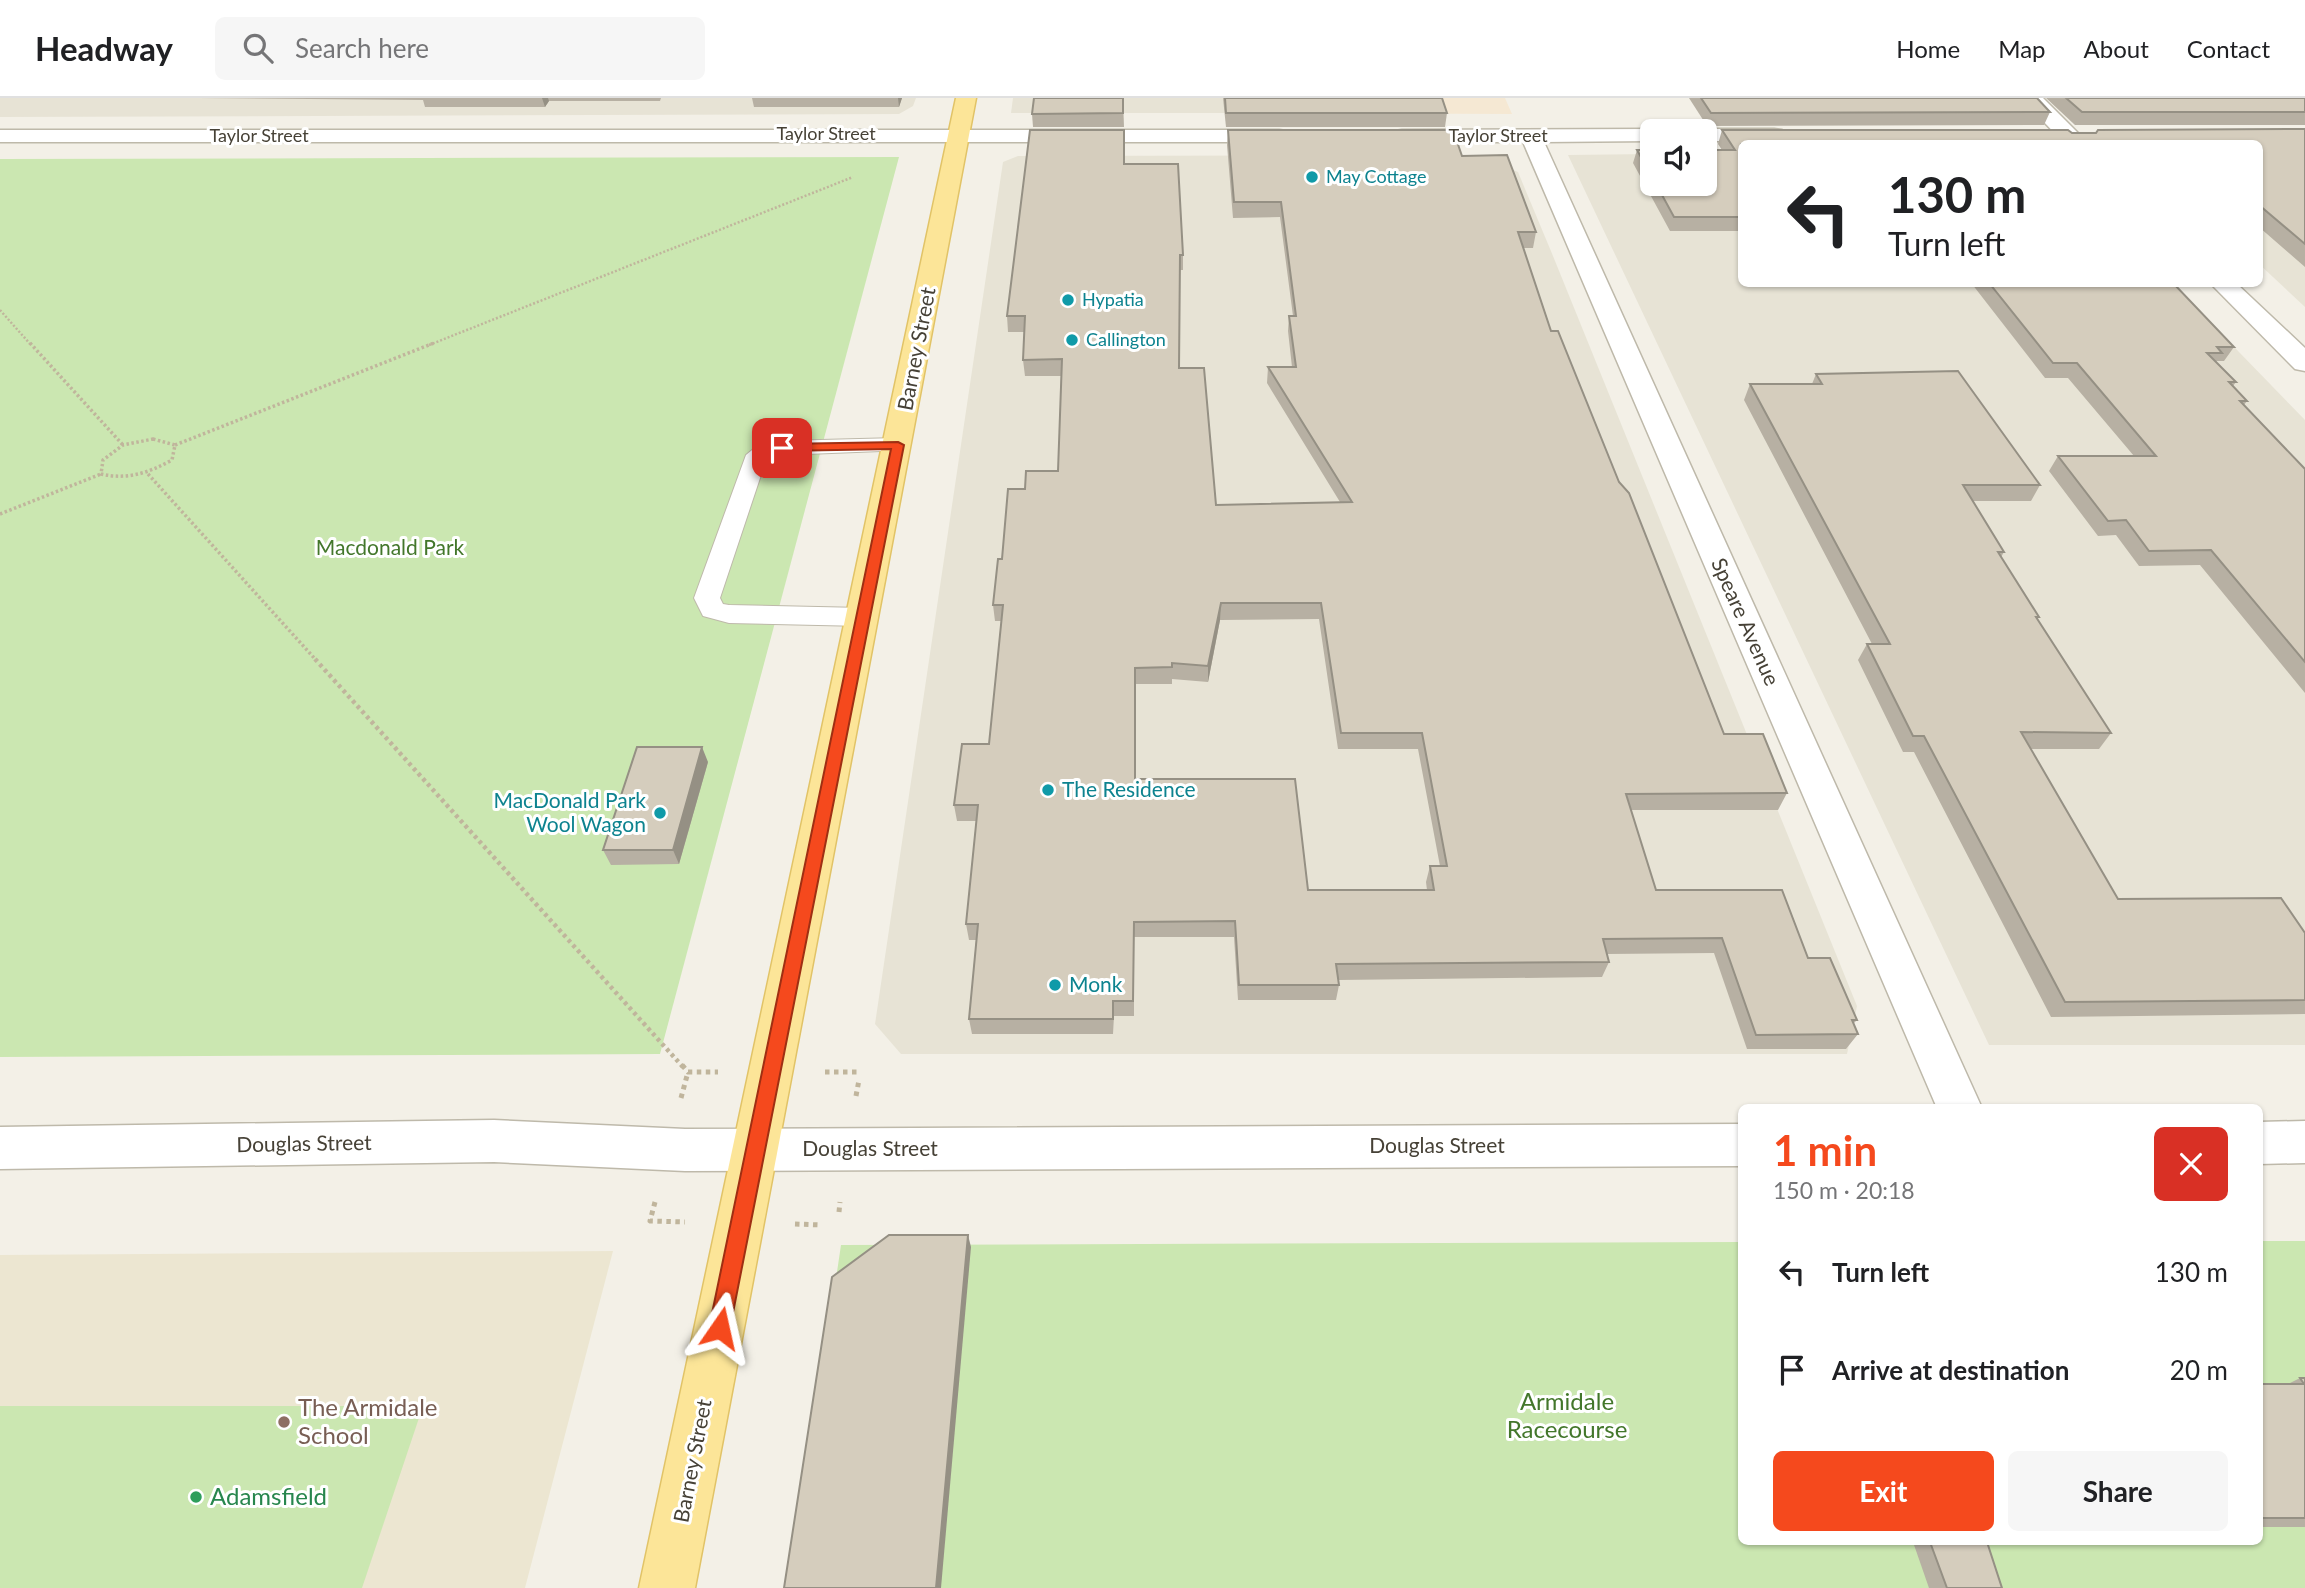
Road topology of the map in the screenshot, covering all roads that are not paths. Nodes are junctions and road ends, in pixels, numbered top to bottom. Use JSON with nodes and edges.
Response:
{"nodes":[{"id":1,"x":966,"y":98,"type":"edge"},
{"id":2,"x":2031,"y":98,"type":"edge"},
{"id":3,"x":959,"y":135,"type":"junction"},
{"id":4,"x":1640,"y":135,"type":"edge"},
{"id":5,"x":1717,"y":135,"type":"edge"},
{"id":6,"x":1800,"y":135,"type":"edge"},
{"id":7,"x":2044,"y":135,"type":"edge"},
{"id":8,"x":0,"y":136,"type":"edge"},
{"id":9,"x":1294,"y":136,"type":"edge"},
{"id":10,"x":1378,"y":136,"type":"edge"},
{"id":11,"x":1531,"y":136,"type":"junction"},
{"id":12,"x":2080,"y":138,"type":"edge"},
{"id":13,"x":2226,"y":287,"type":"edge"},
{"id":14,"x":2305,"y":363,"type":"edge"},
{"id":15,"x":898,"y":445,"type":"junction"},
{"id":16,"x":863,"y":617,"type":"junction"},
{"id":17,"x":1958,"y":1104,"type":"edge"},
{"id":18,"x":2305,"y":1142,"type":"edge"},
{"id":19,"x":2263,"y":1143,"type":"edge"},
{"id":20,"x":1738,"y":1145,"type":"edge"},
{"id":21,"x":0,"y":1148,"type":"edge"},
{"id":22,"x":756,"y":1150,"type":"junction"},
{"id":23,"x":667,"y":1588,"type":"edge"}],
"edges":[{"from":1,"to":3,"type":"main road","name":"Barney Street"},
{"from":2,"to":12,"type":"street"},
{"from":3,"to":8,"type":"street","name":"Taylor Street"},
{"from":3,"to":9,"type":"street","name":"Taylor Street"},
{"from":3,"to":15,"type":"main road","name":"Barney Street"},
{"from":4,"to":11,"type":"street","name":"Taylor Street"},
{"from":5,"to":6,"type":"street"},
{"from":7,"to":12,"type":"street"},
{"from":10,"to":11,"type":"street","name":"Taylor Street"},
{"from":11,"to":17,"type":"street","name":"Speare Avenue"},
{"from":13,"to":14,"type":"street"},
{"from":15,"to":16,"type":"main road","name":"Barney Street"},
{"from":15,"to":16,"type":"lane"},
{"from":16,"to":22,"type":"main road","name":"Barney Street"},
{"from":18,"to":19,"type":"street"},
{"from":20,"to":22,"type":"street","name":"Douglas Street"},
{"from":21,"to":22,"type":"street","name":"Douglas Street"},
{"from":22,"to":23,"type":"main road","name":"Barney Street"}]}
